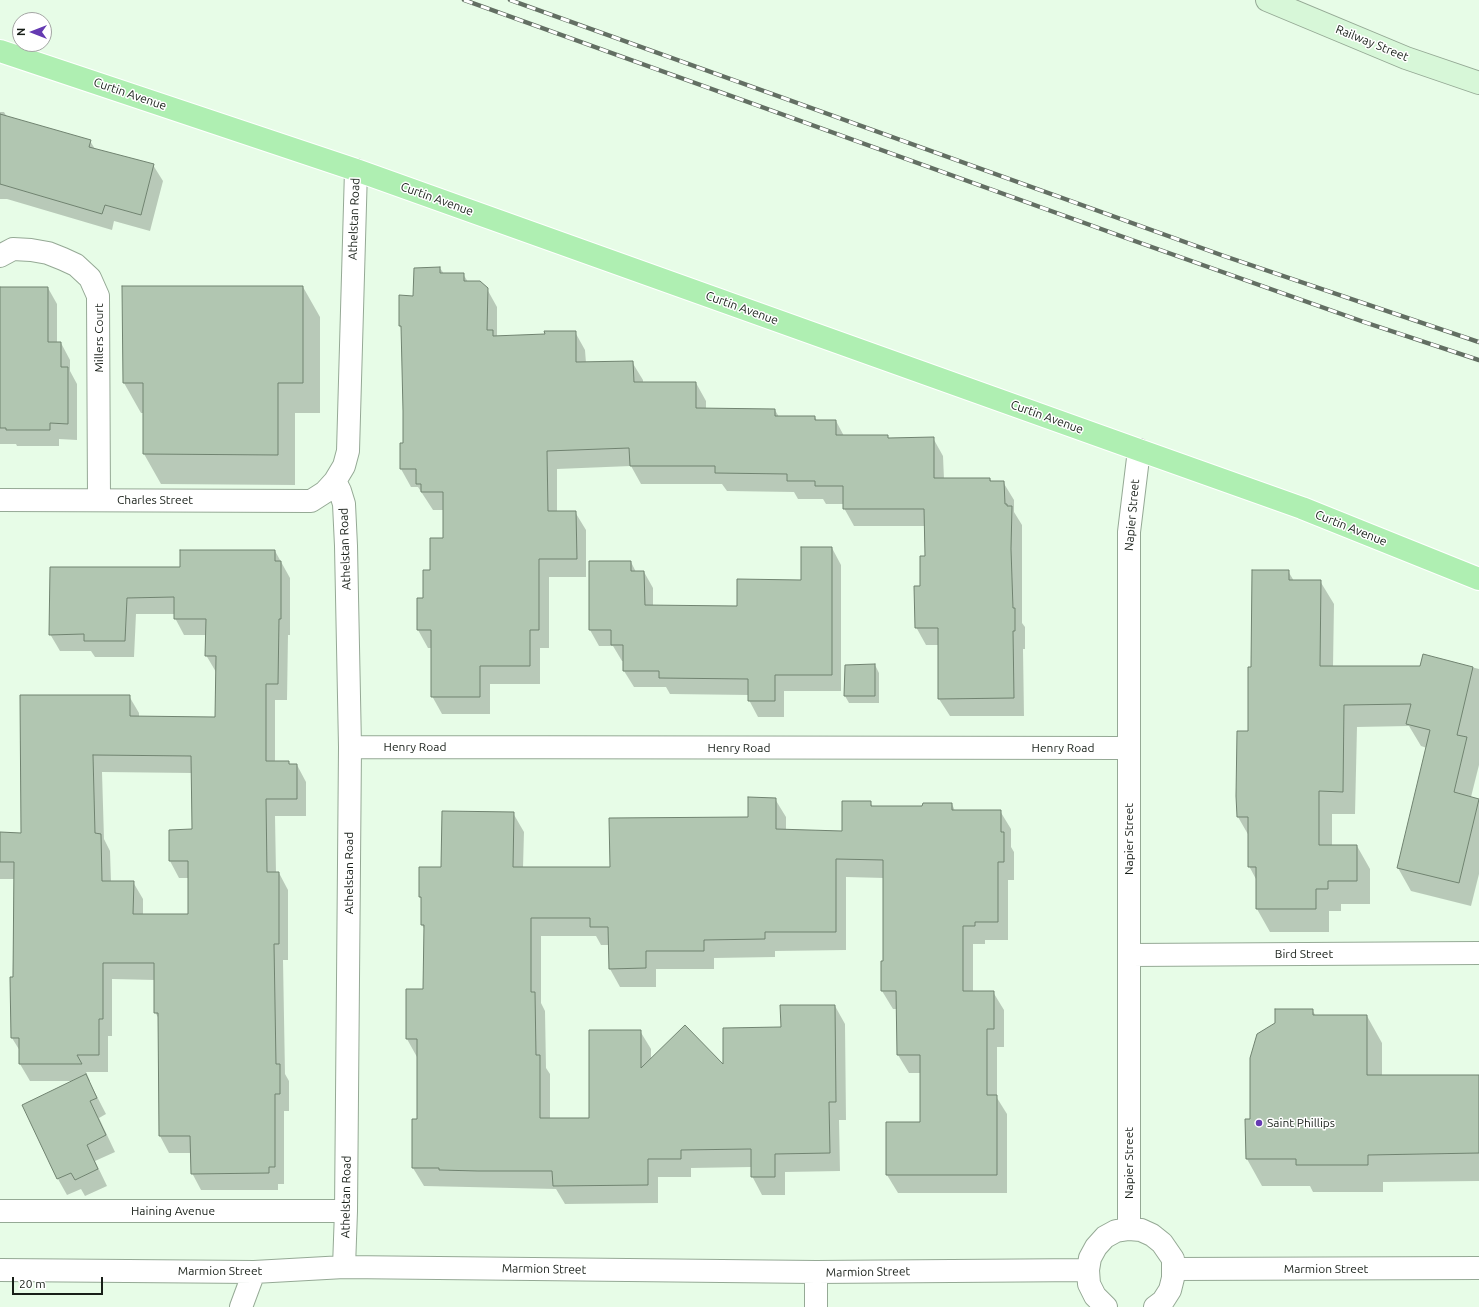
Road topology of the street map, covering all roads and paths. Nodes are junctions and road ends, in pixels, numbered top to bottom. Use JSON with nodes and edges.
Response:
{"nodes":[{"id":1,"x":1267,"y":0,"type":"edge"},
{"id":2,"x":0,"y":51,"type":"edge"},
{"id":3,"x":1479,"y":83,"type":"edge"},
{"id":4,"x":356,"y":170,"type":"junction"},
{"id":5,"x":0,"y":256,"type":"edge"},
{"id":6,"x":1139,"y":450,"type":"junction"},
{"id":7,"x":335,"y":481,"type":"junction"},
{"id":8,"x":99,"y":499,"type":"junction"},
{"id":9,"x":0,"y":500,"type":"edge"},
{"id":10,"x":311,"y":501,"type":"joint"},
{"id":11,"x":1479,"y":579,"type":"edge"},
{"id":12,"x":350,"y":747,"type":"junction"},
{"id":13,"x":1129,"y":748,"type":"junction"},
{"id":14,"x":1479,"y":953,"type":"edge"},
{"id":15,"x":1130,"y":955,"type":"junction"},
{"id":16,"x":346,"y":1211,"type":"junction"},
{"id":17,"x":0,"y":1212,"type":"edge"},
{"id":18,"x":1129,"y":1229,"type":"junction"},
{"id":19,"x":344,"y":1267,"type":"junction"},
{"id":20,"x":1479,"y":1268,"type":"edge"},
{"id":21,"x":1173,"y":1269,"type":"junction"},
{"id":22,"x":0,"y":1270,"type":"edge"},
{"id":23,"x":1088,"y":1270,"type":"junction"},
{"id":24,"x":254,"y":1272,"type":"junction"},
{"id":25,"x":816,"y":1272,"type":"junction"},
{"id":26,"x":241,"y":1307,"type":"edge"},
{"id":27,"x":816,"y":1307,"type":"edge"},
{"id":28,"x":1106,"y":1307,"type":"edge"},
{"id":29,"x":1155,"y":1307,"type":"edge"}],
"edges":[{"from":1,"to":3,"type":"street","name":"Railway Street"},
{"from":2,"to":4,"type":"main road","name":"Curtin Avenue"},
{"from":4,"to":6,"type":"main road","name":"Curtin Avenue"},
{"from":4,"to":7,"type":"street","name":"Athelstan Road"},
{"from":5,"to":8,"type":"street","name":"Millers Court"},
{"from":6,"to":11,"type":"main road","name":"Curtin Avenue"},
{"from":6,"to":13,"type":"street","name":"Napier Street"},
{"from":7,"to":10,"type":"street","name":"Athelstan Road"},
{"from":7,"to":12,"type":"street","name":"Athelstan Road"},
{"from":8,"to":9,"type":"street","name":"Charles Street"},
{"from":8,"to":10,"type":"street","name":"Charles Street"},
{"from":12,"to":13,"type":"street","name":"Henry Road"},
{"from":12,"to":16,"type":"street","name":"Athelstan Road"},
{"from":13,"to":15,"type":"street","name":"Napier Street"},
{"from":14,"to":15,"type":"street","name":"Bird Street"},
{"from":15,"to":18,"type":"street","name":"Napier Street"},
{"from":16,"to":17,"type":"street","name":"Haining Avenue"},
{"from":16,"to":19,"type":"street","name":"Athelstan Road"},
{"from":18,"to":21,"type":"street"},
{"from":18,"to":23,"type":"street"},
{"from":19,"to":24,"type":"street","name":"Marmion Street"},
{"from":19,"to":25,"type":"street","name":"Marmion Street"},
{"from":20,"to":21,"type":"street","name":"Marmion Street"},
{"from":21,"to":29,"type":"street"},
{"from":22,"to":24,"type":"street","name":"Marmion Street"},
{"from":23,"to":25,"type":"street","name":"Marmion Street"},
{"from":23,"to":28,"type":"street"},
{"from":24,"to":26,"type":"street"},
{"from":25,"to":27,"type":"street"}]}
